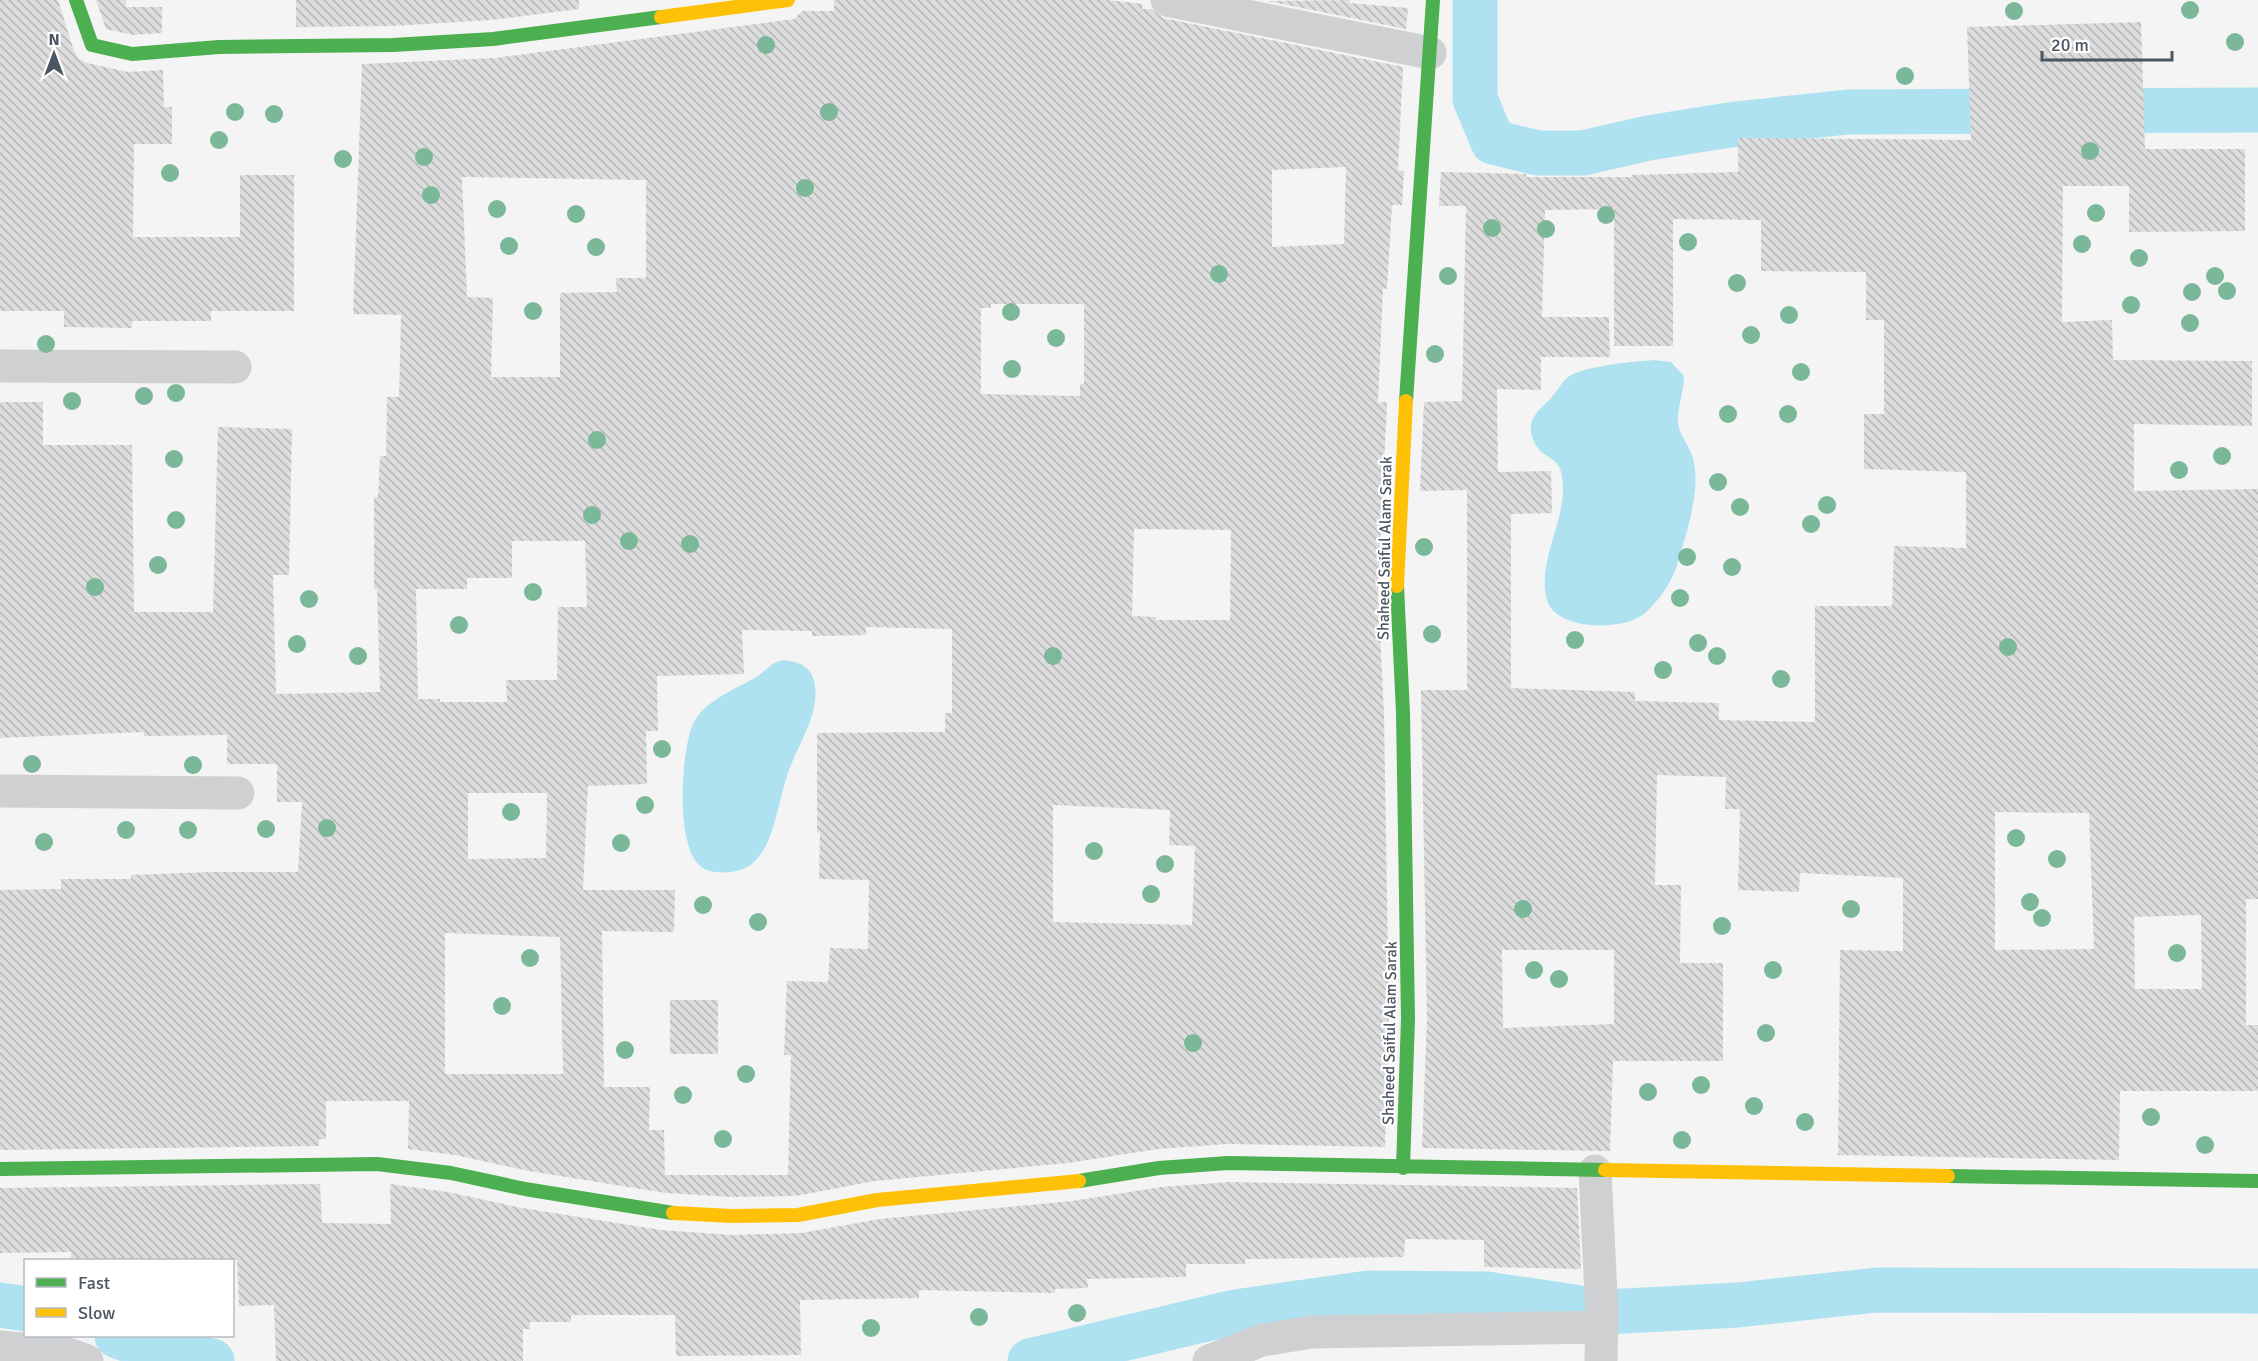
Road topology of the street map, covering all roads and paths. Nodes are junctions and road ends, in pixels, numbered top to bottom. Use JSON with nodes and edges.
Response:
{"nodes":[{"id":1,"x":76,"y":0,"type":"edge"},
{"id":2,"x":788,"y":0,"type":"edge"},
{"id":3,"x":1167,"y":0,"type":"edge"},
{"id":4,"x":1433,"y":0,"type":"edge"},
{"id":5,"x":670,"y":8,"type":"edge"},
{"id":6,"x":1430,"y":53,"type":"junction"},
{"id":7,"x":0,"y":366,"type":"edge"},
{"id":8,"x":235,"y":367,"type":"dead end"},
{"id":9,"x":0,"y":791,"type":"edge"},
{"id":10,"x":238,"y":793,"type":"dead end"},
{"id":11,"x":1403,"y":1168,"type":"junction"},
{"id":12,"x":0,"y":1169,"type":"edge"},
{"id":13,"x":2258,"y":1181,"type":"edge"},
{"id":14,"x":1596,"y":1186,"type":"junction"},
{"id":15,"x":1602,"y":1321,"type":"junction"},
{"id":16,"x":0,"y":1347,"type":"edge"},
{"id":17,"x":87,"y":1361,"type":"edge"},
{"id":18,"x":1209,"y":1361,"type":"edge"},
{"id":19,"x":1601,"y":1361,"type":"edge"}],
"edges":[{"from":1,"to":5,"type":"street"},
{"from":2,"to":5,"type":"street"},
{"from":3,"to":6,"type":"street"},
{"from":4,"to":6,"type":"street","name":"Shaheed Saiful Alam Sarak"},
{"from":6,"to":11,"type":"street","name":"Shaheed Saiful Alam Sarak"},
{"from":7,"to":8,"type":"street"},
{"from":9,"to":10,"type":"street"},
{"from":11,"to":12,"type":"street"},
{"from":11,"to":14,"type":"street"},
{"from":13,"to":14,"type":"street"},
{"from":14,"to":15,"type":"street"},
{"from":15,"to":18,"type":"street"},
{"from":15,"to":19,"type":"street"},
{"from":16,"to":17,"type":"street"}]}
